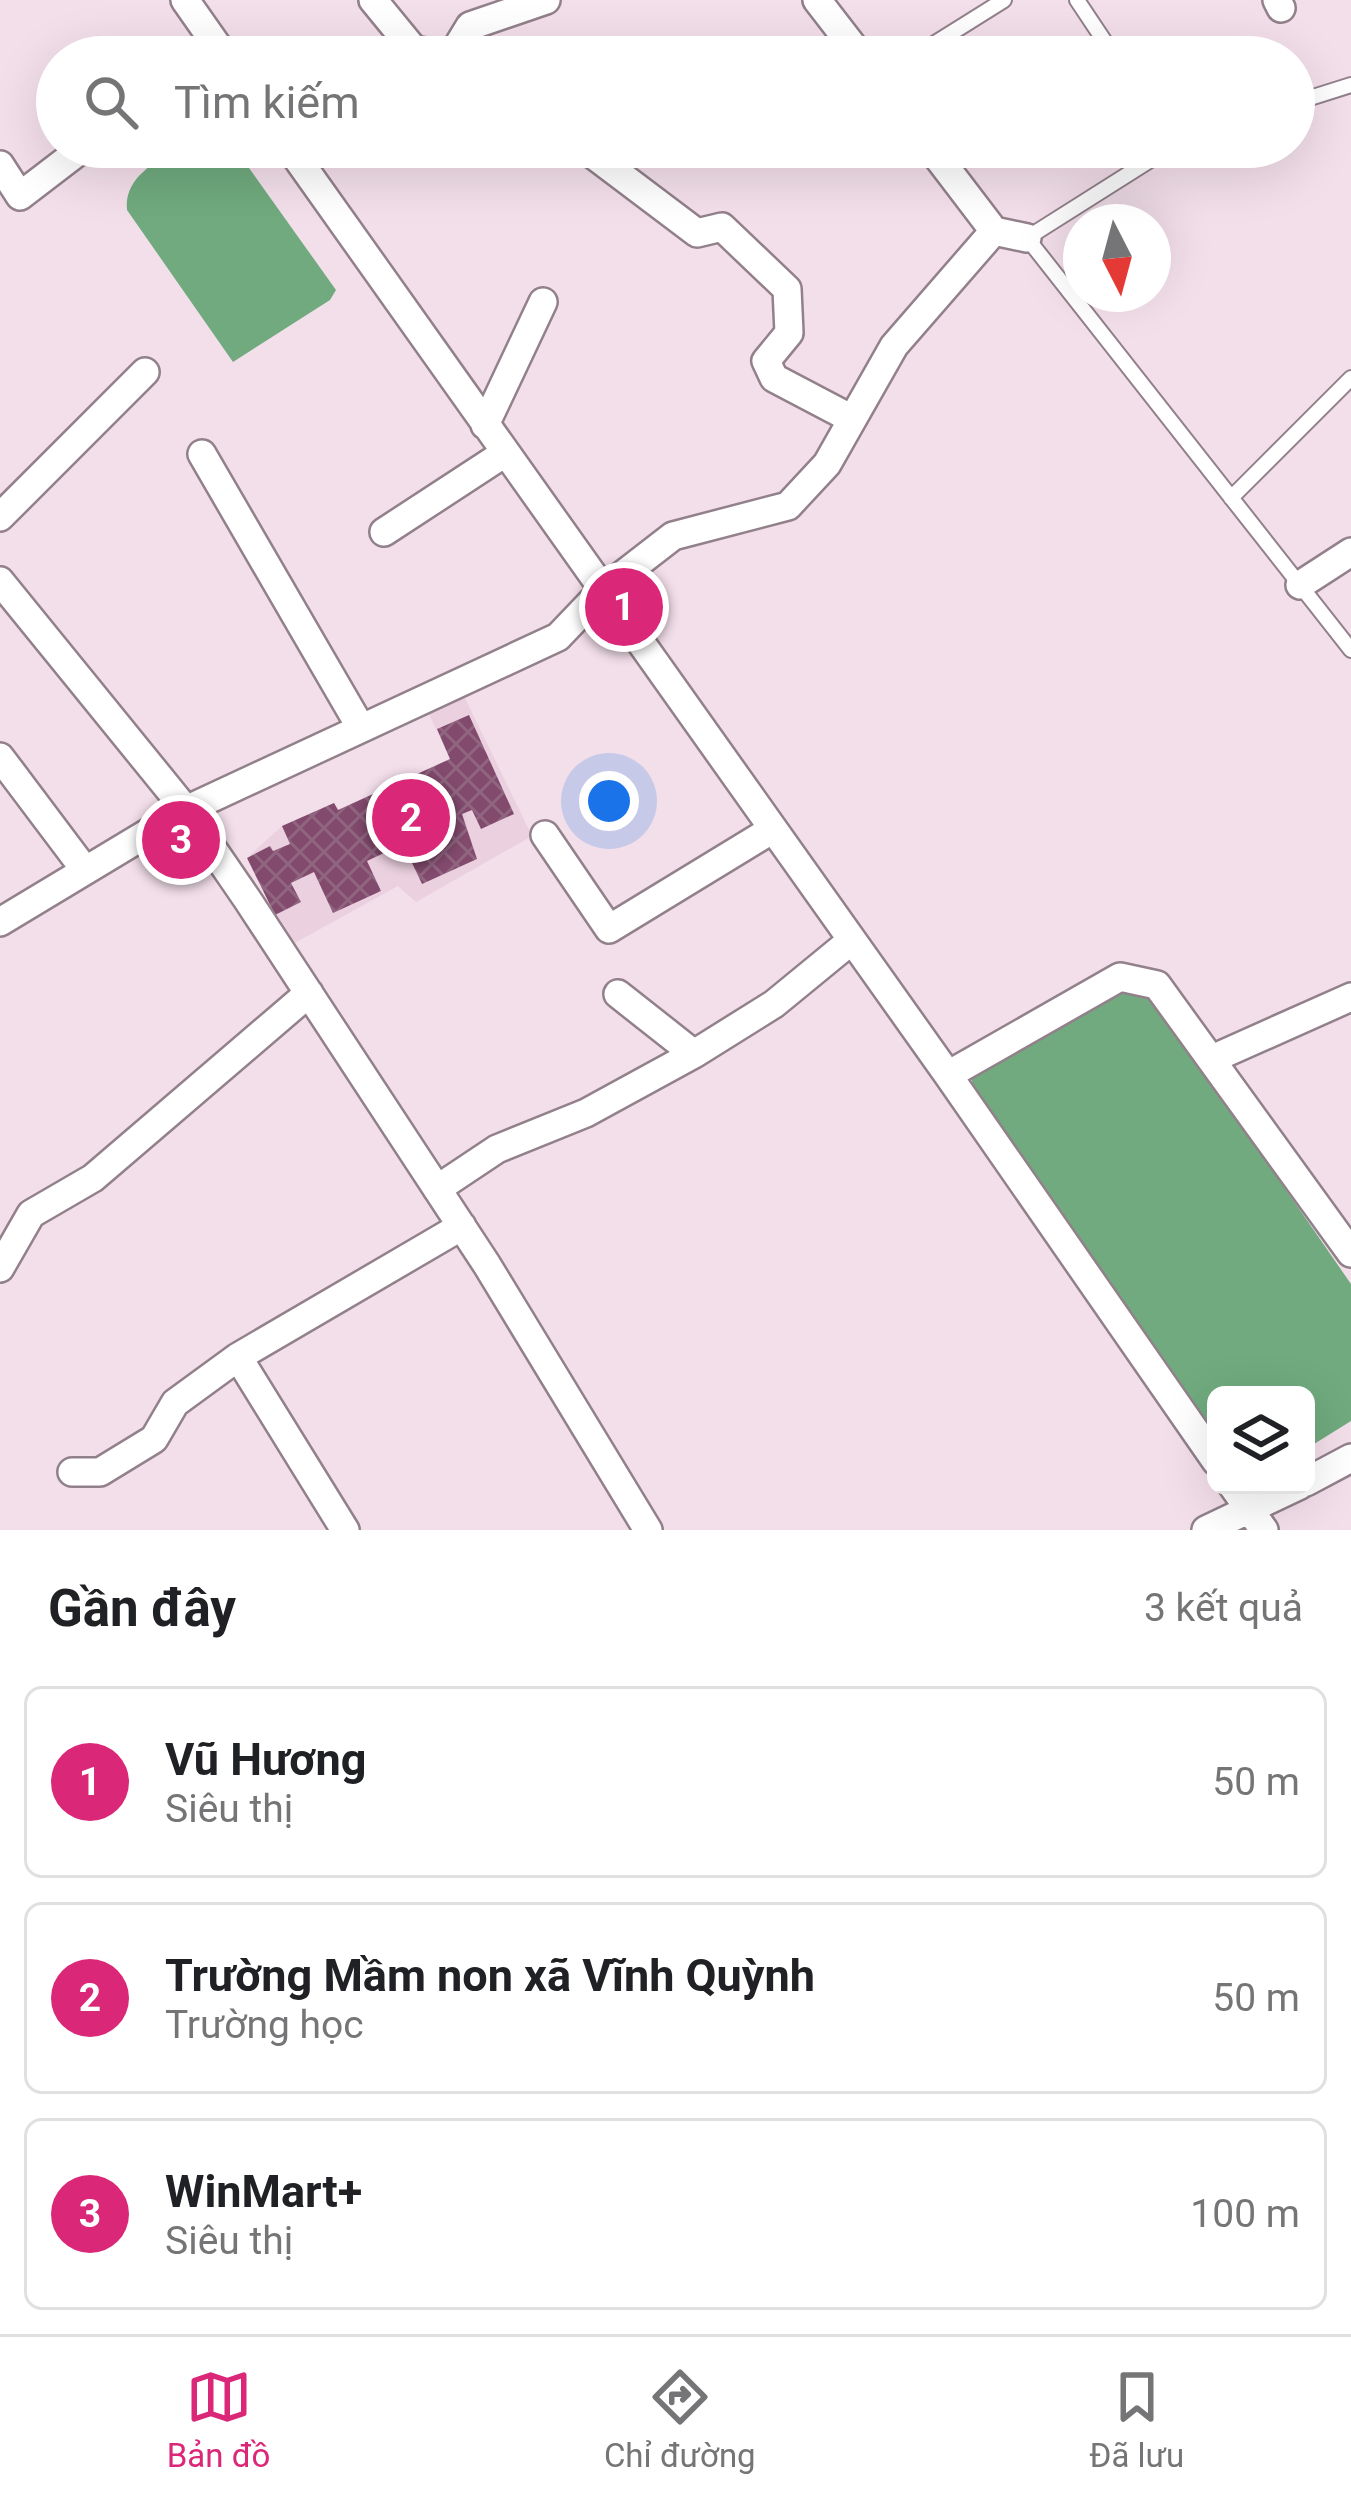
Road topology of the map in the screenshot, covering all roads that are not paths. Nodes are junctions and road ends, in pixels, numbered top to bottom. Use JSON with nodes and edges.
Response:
{"nodes":[{"id":1,"x":185,"y":0,"type":"edge"},
{"id":2,"x":373,"y":0,"type":"edge"},
{"id":3,"x":546,"y":0,"type":"edge"},
{"id":4,"x":817,"y":0,"type":"edge"},
{"id":5,"x":1004,"y":0,"type":"edge"},
{"id":6,"x":1077,"y":0,"type":"edge"},
{"id":7,"x":205,"y":36,"type":"edge"},
{"id":8,"x":398,"y":36,"type":"edge"},
{"id":9,"x":465,"y":36,"type":"edge"},
{"id":10,"x":845,"y":36,"type":"edge"},
{"id":11,"x":947,"y":36,"type":"edge"},
{"id":12,"x":1101,"y":36,"type":"edge"},
{"id":13,"x":1351,"y":85,"type":"edge"},
{"id":14,"x":1315,"y":96,"type":"edge"},
{"id":15,"x":0,"y":165,"type":"edge"},
{"id":16,"x":57,"y":168,"type":"edge"},
{"id":17,"x":312,"y":168,"type":"edge"},
{"id":18,"x":611,"y":168,"type":"edge"},
{"id":19,"x":946,"y":168,"type":"edge"},
{"id":20,"x":1138,"y":168,"type":"edge"},
{"id":21,"x":10,"y":206,"type":"edge"},
{"id":22,"x":994,"y":231,"type":"junction"},
{"id":23,"x":1027,"y":238,"type":"junction"},
{"id":24,"x":544,"y":302,"type":"dead end"},
{"id":25,"x":145,"y":371,"type":"dead end"},
{"id":26,"x":1351,"y":378,"type":"edge"},
{"id":27,"x":853,"y":419,"type":"junction"},
{"id":28,"x":485,"y":425,"type":"junction"},
{"id":29,"x":505,"y":453,"type":"junction"},
{"id":30,"x":202,"y":454,"type":"dead end"},
{"id":31,"x":1231,"y":498,"type":"junction"},
{"id":32,"x":0,"y":517,"type":"edge"},
{"id":33,"x":384,"y":532,"type":"dead end"},
{"id":34,"x":1351,"y":552,"type":"edge"},
{"id":35,"x":0,"y":581,"type":"edge"},
{"id":36,"x":1300,"y":585,"type":"junction"},
{"id":37,"x":602,"y":591,"type":"junction"},
{"id":38,"x":1351,"y":650,"type":"edge"},
{"id":39,"x":361,"y":728,"type":"junction"},
{"id":40,"x":0,"y":757,"type":"edge"},
{"id":41,"x":186,"y":809,"type":"junction"},
{"id":42,"x":773,"y":829,"type":"junction"},
{"id":43,"x":545,"y":835,"type":"dead end"},
{"id":44,"x":85,"y":870,"type":"junction"},
{"id":45,"x":0,"y":922,"type":"edge"},
{"id":46,"x":852,"y":940,"type":"junction"},
{"id":47,"x":309,"y":993,"type":"junction"},
{"id":48,"x":618,"y":994,"type":"dead end"},
{"id":49,"x":1351,"y":997,"type":"edge"},
{"id":50,"x":694,"y":1054,"type":"junction"},
{"id":51,"x":1212,"y":1059,"type":"junction"},
{"id":52,"x":949,"y":1075,"type":"junction"},
{"id":53,"x":437,"y":1189,"type":"junction"},
{"id":54,"x":462,"y":1226,"type":"junction"},
{"id":55,"x":1351,"y":1253,"type":"edge"},
{"id":56,"x":0,"y":1268,"type":"edge"},
{"id":57,"x":238,"y":1357,"type":"junction"},
{"id":58,"x":1207,"y":1448,"type":"edge"},
{"id":59,"x":1351,"y":1458,"type":"edge"},
{"id":60,"x":72,"y":1472,"type":"dead end"},
{"id":61,"x":1315,"y":1477,"type":"edge"},
{"id":62,"x":1238,"y":1494,"type":"edge"},
{"id":63,"x":1290,"y":1494,"type":"edge"},
{"id":64,"x":1257,"y":1521,"type":"edge"},
{"id":65,"x":345,"y":1530,"type":"edge"},
{"id":66,"x":649,"y":1530,"type":"edge"},
{"id":67,"x":1206,"y":1530,"type":"edge"}],
"edges":[{"from":1,"to":7,"type":"street"},
{"from":2,"to":8,"type":"street"},
{"from":3,"to":9,"type":"street"},
{"from":4,"to":10,"type":"street"},
{"from":5,"to":11,"type":"lane"},
{"from":6,"to":12,"type":"lane"},
{"from":13,"to":14,"type":"lane"},
{"from":15,"to":21,"type":"street"},
{"from":16,"to":21,"type":"street"},
{"from":17,"to":28,"type":"street"},
{"from":18,"to":27,"type":"street"},
{"from":19,"to":22,"type":"street"},
{"from":20,"to":23,"type":"lane"},
{"from":22,"to":23,"type":"street"},
{"from":22,"to":27,"type":"street"},
{"from":23,"to":31,"type":"lane"},
{"from":24,"to":28,"type":"street"},
{"from":25,"to":32,"type":"street"},
{"from":26,"to":31,"type":"lane"},
{"from":27,"to":37,"type":"street"},
{"from":28,"to":29,"type":"street"},
{"from":29,"to":33,"type":"street"},
{"from":29,"to":37,"type":"street"},
{"from":30,"to":39,"type":"street"},
{"from":31,"to":36,"type":"lane"},
{"from":34,"to":36,"type":"street"},
{"from":35,"to":41,"type":"street"},
{"from":36,"to":38,"type":"lane"},
{"from":37,"to":39,"type":"street"},
{"from":37,"to":42,"type":"street"},
{"from":39,"to":41,"type":"street"},
{"from":40,"to":44,"type":"street"},
{"from":41,"to":44,"type":"street"},
{"from":41,"to":47,"type":"street"},
{"from":42,"to":43,"type":"street"},
{"from":42,"to":46,"type":"street"},
{"from":44,"to":45,"type":"street"},
{"from":46,"to":50,"type":"street"},
{"from":46,"to":52,"type":"street"},
{"from":47,"to":53,"type":"street"},
{"from":47,"to":56,"type":"street"},
{"from":48,"to":50,"type":"street"},
{"from":49,"to":51,"type":"street"},
{"from":50,"to":53,"type":"street"},
{"from":51,"to":52,"type":"street"},
{"from":51,"to":55,"type":"street"},
{"from":52,"to":58,"type":"street"},
{"from":53,"to":54,"type":"street"},
{"from":54,"to":57,"type":"street"},
{"from":54,"to":66,"type":"street"},
{"from":57,"to":60,"type":"street"},
{"from":57,"to":65,"type":"street"},
{"from":59,"to":61,"type":"street"},
{"from":62,"to":64,"type":"street"},
{"from":63,"to":64,"type":"street"},
{"from":64,"to":67,"type":"street"}]}
